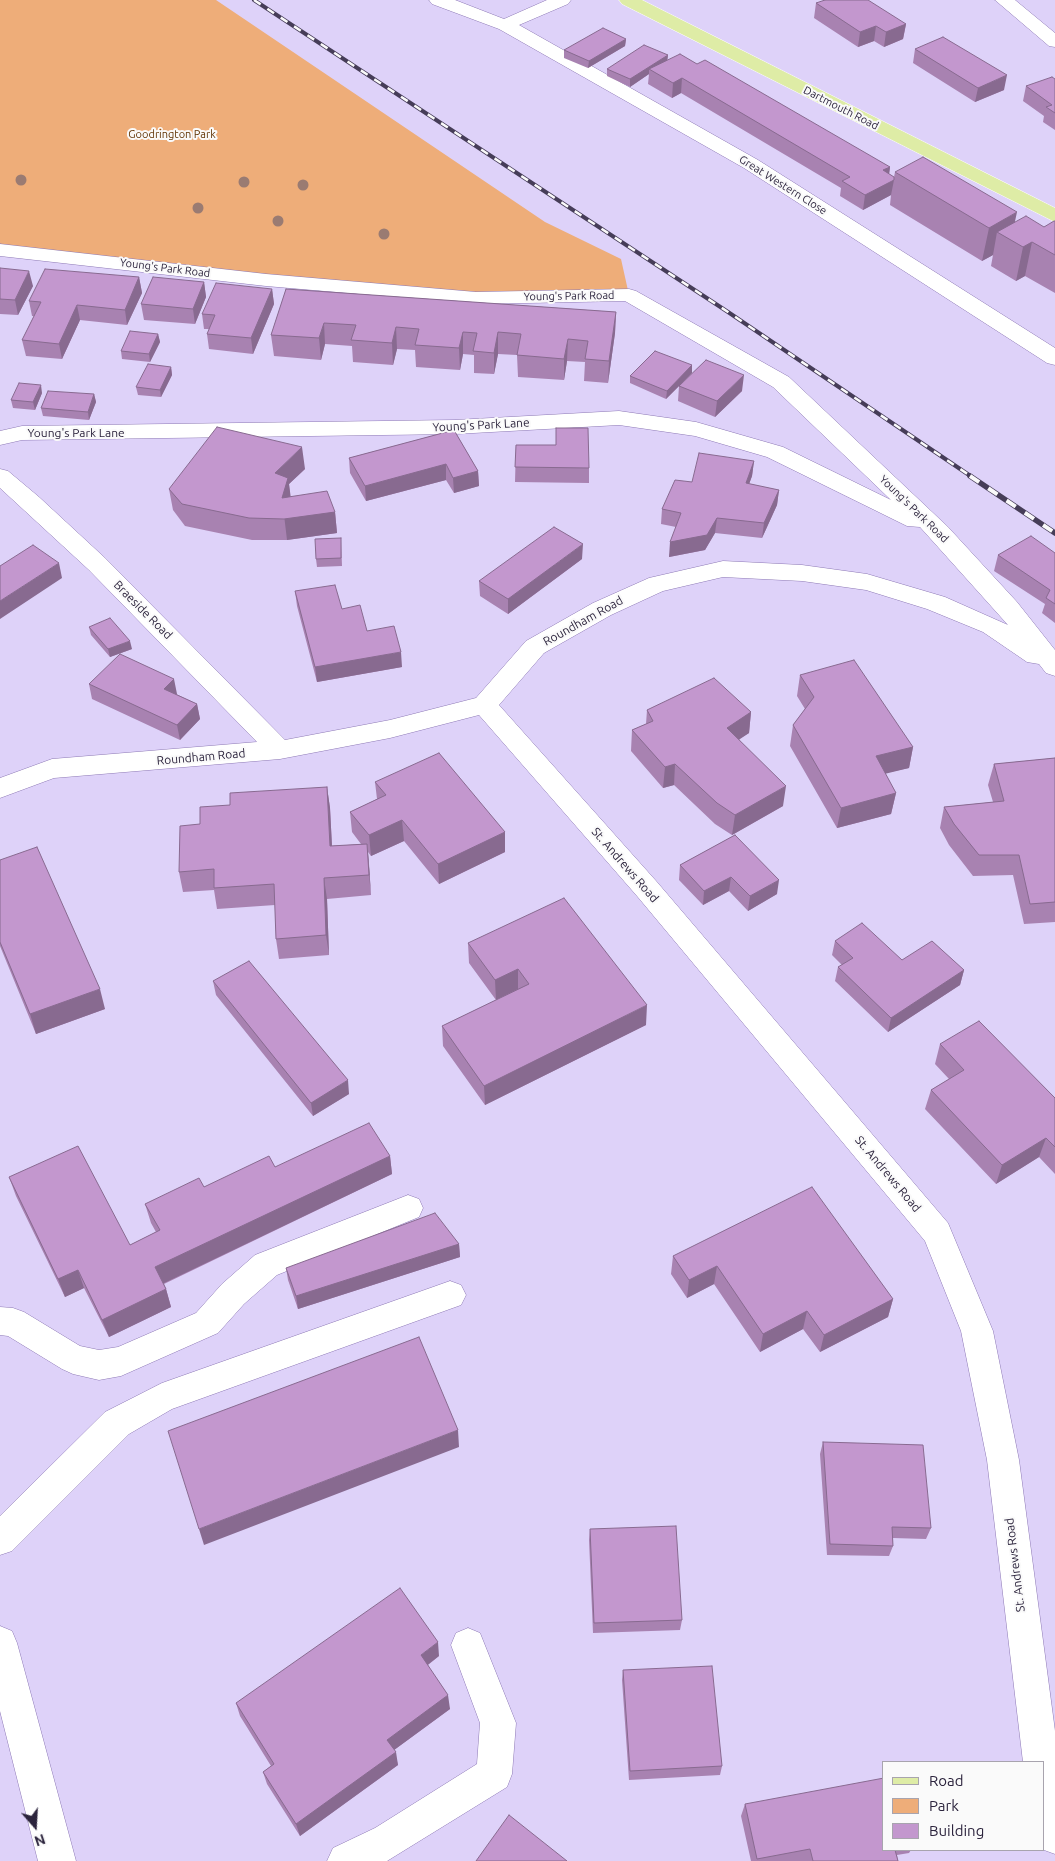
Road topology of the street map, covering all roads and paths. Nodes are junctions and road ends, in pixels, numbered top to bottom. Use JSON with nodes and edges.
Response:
{"nodes":[{"id":1,"x":438,"y":0,"type":"edge"},
{"id":2,"x":562,"y":0,"type":"edge"},
{"id":3,"x":628,"y":0,"type":"edge"},
{"id":4,"x":1004,"y":0,"type":"edge"},
{"id":5,"x":505,"y":25,"type":"junction"},
{"id":6,"x":1055,"y":42,"type":"edge"},
{"id":7,"x":1055,"y":216,"type":"edge"},
{"id":8,"x":0,"y":250,"type":"edge"},
{"id":9,"x":1055,"y":358,"type":"edge"},
{"id":10,"x":0,"y":438,"type":"edge"},
{"id":11,"x":0,"y":476,"type":"edge"},
{"id":12,"x":940,"y":533,"type":"junction"},
{"id":13,"x":1055,"y":668,"type":"edge"},
{"id":14,"x":484,"y":705,"type":"junction"},
{"id":15,"x":280,"y":750,"type":"junction"},
{"id":16,"x":0,"y":788,"type":"edge"},
{"id":17,"x":408,"y":1208,"type":"dead end"},
{"id":18,"x":450,"y":1295,"type":"dead end"},
{"id":19,"x":0,"y":1321,"type":"edge"},
{"id":20,"x":0,"y":1539,"type":"edge"},
{"id":21,"x":0,"y":1643,"type":"edge"},
{"id":22,"x":468,"y":1645,"type":"dead end"},
{"id":23,"x":1041,"y":1761,"type":"edge"},
{"id":24,"x":1045,"y":1787,"type":"edge"},
{"id":25,"x":1055,"y":1836,"type":"edge"},
{"id":26,"x":58,"y":1861,"type":"edge"},
{"id":27,"x":346,"y":1861,"type":"edge"}],
"edges":[{"from":1,"to":5,"type":"street","name":"Great Western Close"},
{"from":2,"to":5,"type":"street"},
{"from":3,"to":7,"type":"main road","name":"Dartmouth Road"},
{"from":4,"to":6,"type":"street"},
{"from":5,"to":9,"type":"street","name":"Great Western Close"},
{"from":8,"to":12,"type":"street","name":"Young's Park Road"},
{"from":10,"to":12,"type":"street","name":"Young's Park Lane"},
{"from":11,"to":15,"type":"street","name":"Braeside Road"},
{"from":12,"to":13,"type":"street","name":"Young's Park Road"},
{"from":13,"to":14,"type":"street","name":"Roundham Road"},
{"from":14,"to":15,"type":"street","name":"Roundham Road"},
{"from":14,"to":23,"type":"street","name":"St. Andrews Road"},
{"from":15,"to":16,"type":"street","name":"Roundham Road"},
{"from":17,"to":19,"type":"street"},
{"from":18,"to":20,"type":"street"},
{"from":21,"to":26,"type":"street"},
{"from":22,"to":27,"type":"street"},
{"from":24,"to":25,"type":"street"}]}
